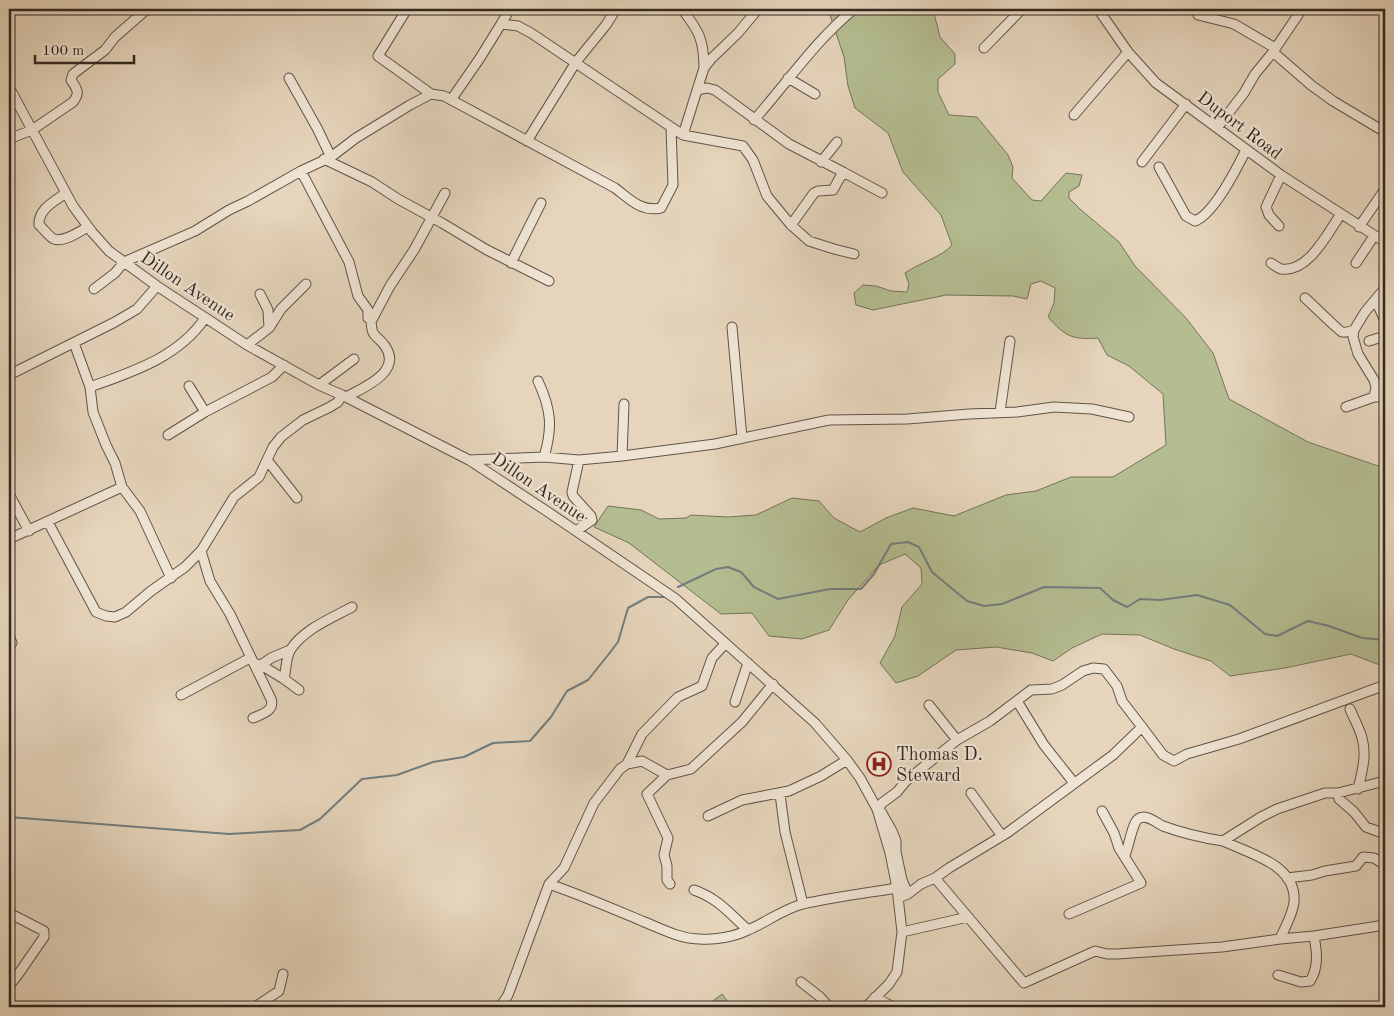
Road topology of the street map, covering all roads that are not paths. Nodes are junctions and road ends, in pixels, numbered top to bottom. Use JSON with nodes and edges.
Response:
{"nodes":[{"id":1,"x":147,"y":9,"type":"edge"},
{"id":2,"x":407,"y":9,"type":"edge"},
{"id":3,"x":510,"y":9,"type":"edge"},
{"id":4,"x":616,"y":9,"type":"edge"},
{"id":5,"x":682,"y":9,"type":"edge"},
{"id":6,"x":758,"y":9,"type":"edge"},
{"id":7,"x":854,"y":9,"type":"edge"},
{"id":8,"x":1022,"y":9,"type":"edge"},
{"id":9,"x":1098,"y":9,"type":"edge"},
{"id":10,"x":1302,"y":9,"type":"edge"},
{"id":11,"x":1198,"y":15,"type":"dead end"},
{"id":12,"x":501,"y":24,"type":"junction"},
{"id":13,"x":984,"y":48,"type":"dead end"},
{"id":14,"x":1274,"y":50,"type":"junction"},
{"id":15,"x":1128,"y":52,"type":"junction"},
{"id":16,"x":576,"y":62,"type":"junction"},
{"id":17,"x":704,"y":68,"type":"junction"},
{"id":18,"x":289,"y":78,"type":"dead end"},
{"id":19,"x":788,"y":78,"type":"junction"},
{"id":20,"x":9,"y":87,"type":"edge"},
{"id":21,"x":697,"y":90,"type":"junction"},
{"id":22,"x":431,"y":94,"type":"junction"},
{"id":23,"x":815,"y":94,"type":"dead end"},
{"id":24,"x":451,"y":100,"type":"junction"},
{"id":25,"x":1186,"y":104,"type":"junction"},
{"id":26,"x":1074,"y":115,"type":"dead end"},
{"id":27,"x":754,"y":120,"type":"junction"},
{"id":28,"x":671,"y":128,"type":"junction"},
{"id":29,"x":1217,"y":128,"type":"junction"},
{"id":30,"x":32,"y":130,"type":"junction"},
{"id":31,"x":1385,"y":132,"type":"edge"},
{"id":32,"x":683,"y":135,"type":"junction"},
{"id":33,"x":9,"y":139,"type":"edge"},
{"id":34,"x":527,"y":141,"type":"junction"},
{"id":35,"x":837,"y":142,"type":"dead end"},
{"id":36,"x":1246,"y":150,"type":"junction"},
{"id":37,"x":327,"y":158,"type":"junction"},
{"id":38,"x":821,"y":162,"type":"junction"},
{"id":39,"x":1142,"y":162,"type":"dead end"},
{"id":40,"x":1159,"y":167,"type":"dead end"},
{"id":41,"x":301,"y":171,"type":"junction"},
{"id":42,"x":843,"y":172,"type":"junction"},
{"id":43,"x":1281,"y":175,"type":"junction"},
{"id":44,"x":1385,"y":189,"type":"edge"},
{"id":45,"x":66,"y":193,"type":"junction"},
{"id":46,"x":445,"y":193,"type":"dead end"},
{"id":47,"x":882,"y":193,"type":"dead end"},
{"id":48,"x":541,"y":202,"type":"dead end"},
{"id":49,"x":1341,"y":214,"type":"junction"},
{"id":50,"x":431,"y":217,"type":"junction"},
{"id":51,"x":791,"y":225,"type":"junction"},
{"id":52,"x":1279,"y":226,"type":"dead end"},
{"id":53,"x":1360,"y":226,"type":"junction"},
{"id":54,"x":88,"y":227,"type":"junction"},
{"id":55,"x":1374,"y":236,"type":"junction"},
{"id":56,"x":1385,"y":242,"type":"edge"},
{"id":57,"x":854,"y":254,"type":"dead end"},
{"id":58,"x":124,"y":262,"type":"junction"},
{"id":59,"x":511,"y":263,"type":"junction"},
{"id":60,"x":1271,"y":263,"type":"dead end"},
{"id":61,"x":1356,"y":263,"type":"dead end"},
{"id":62,"x":549,"y":281,"type":"dead end"},
{"id":63,"x":306,"y":284,"type":"dead end"},
{"id":64,"x":157,"y":286,"type":"junction"},
{"id":65,"x":1385,"y":288,"type":"edge"},
{"id":66,"x":94,"y":289,"type":"dead end"},
{"id":67,"x":260,"y":294,"type":"dead end"},
{"id":68,"x":1305,"y":298,"type":"dead end"},
{"id":69,"x":1376,"y":301,"type":"junction"},
{"id":70,"x":205,"y":318,"type":"junction"},
{"id":71,"x":370,"y":320,"type":"junction"},
{"id":72,"x":1385,"y":321,"type":"edge"},
{"id":73,"x":732,"y":327,"type":"dead end"},
{"id":74,"x":269,"y":328,"type":"junction"},
{"id":75,"x":1354,"y":330,"type":"junction"},
{"id":76,"x":1385,"y":336,"type":"edge"},
{"id":77,"x":1010,"y":341,"type":"dead end"},
{"id":78,"x":1369,"y":342,"type":"dead end"},
{"id":79,"x":74,"y":343,"type":"junction"},
{"id":80,"x":247,"y":345,"type":"junction"},
{"id":81,"x":354,"y":359,"type":"dead end"},
{"id":82,"x":284,"y":365,"type":"junction"},
{"id":83,"x":9,"y":375,"type":"edge"},
{"id":84,"x":538,"y":381,"type":"dead end"},
{"id":85,"x":318,"y":385,"type":"junction"},
{"id":86,"x":189,"y":386,"type":"dead end"},
{"id":87,"x":90,"y":387,"type":"junction"},
{"id":88,"x":344,"y":396,"type":"junction"},
{"id":89,"x":1374,"y":397,"type":"junction"},
{"id":90,"x":1385,"y":397,"type":"edge"},
{"id":91,"x":624,"y":404,"type":"dead end"},
{"id":92,"x":1346,"y":408,"type":"dead end"},
{"id":93,"x":205,"y":412,"type":"junction"},
{"id":94,"x":1000,"y":412,"type":"junction"},
{"id":95,"x":1129,"y":417,"type":"dead end"},
{"id":96,"x":168,"y":435,"type":"dead end"},
{"id":97,"x":742,"y":438,"type":"junction"},
{"id":98,"x":544,"y":456,"type":"junction"},
{"id":99,"x":622,"y":456,"type":"junction"},
{"id":100,"x":267,"y":460,"type":"junction"},
{"id":101,"x":469,"y":460,"type":"junction"},
{"id":102,"x":579,"y":460,"type":"junction"},
{"id":103,"x":122,"y":487,"type":"junction"},
{"id":104,"x":9,"y":494,"type":"edge"},
{"id":105,"x":297,"y":498,"type":"dead end"},
{"id":106,"x":48,"y":522,"type":"junction"},
{"id":107,"x":29,"y":531,"type":"junction"},
{"id":108,"x":576,"y":531,"type":"junction"},
{"id":109,"x":9,"y":539,"type":"edge"},
{"id":110,"x":201,"y":551,"type":"junction"},
{"id":111,"x":171,"y":578,"type":"junction"},
{"id":112,"x":352,"y":607,"type":"dead end"},
{"id":113,"x":725,"y":644,"type":"junction"},
{"id":114,"x":290,"y":650,"type":"junction"},
{"id":115,"x":255,"y":662,"type":"junction"},
{"id":116,"x":748,"y":663,"type":"junction"},
{"id":117,"x":284,"y":679,"type":"junction"},
{"id":118,"x":773,"y":684,"type":"junction"},
{"id":119,"x":1385,"y":685,"type":"edge"},
{"id":120,"x":300,"y":690,"type":"dead end"},
{"id":121,"x":181,"y":695,"type":"dead end"},
{"id":122,"x":1017,"y":701,"type":"junction"},
{"id":123,"x":736,"y":702,"type":"dead end"},
{"id":124,"x":930,"y":705,"type":"dead end"},
{"id":125,"x":1350,"y":710,"type":"dead end"},
{"id":126,"x":253,"y":718,"type":"dead end"},
{"id":127,"x":1142,"y":728,"type":"junction"},
{"id":128,"x":957,"y":740,"type":"junction"},
{"id":129,"x":848,"y":760,"type":"junction"},
{"id":130,"x":627,"y":764,"type":"junction"},
{"id":131,"x":667,"y":775,"type":"junction"},
{"id":132,"x":1385,"y":781,"type":"edge"},
{"id":133,"x":1074,"y":783,"type":"junction"},
{"id":134,"x":1358,"y":789,"type":"junction"},
{"id":135,"x":971,"y":793,"type":"dead end"},
{"id":136,"x":1338,"y":793,"type":"junction"},
{"id":137,"x":780,"y":794,"type":"junction"},
{"id":138,"x":1102,"y":811,"type":"dead end"},
{"id":139,"x":708,"y":816,"type":"dead end"},
{"id":140,"x":1385,"y":834,"type":"edge"},
{"id":141,"x":1002,"y":836,"type":"junction"},
{"id":142,"x":1223,"y":841,"type":"junction"},
{"id":143,"x":1125,"y":855,"type":"junction"},
{"id":144,"x":1385,"y":865,"type":"edge"},
{"id":145,"x":935,"y":878,"type":"junction"},
{"id":146,"x":1287,"y":878,"type":"junction"},
{"id":147,"x":549,"y":884,"type":"junction"},
{"id":148,"x":670,"y":884,"type":"dead end"},
{"id":149,"x":897,"y":888,"type":"junction"},
{"id":150,"x":694,"y":890,"type":"dead end"},
{"id":151,"x":908,"y":894,"type":"junction"},
{"id":152,"x":898,"y":898,"type":"junction"},
{"id":153,"x":803,"y":904,"type":"junction"},
{"id":154,"x":9,"y":913,"type":"edge"},
{"id":155,"x":1069,"y":914,"type":"dead end"},
{"id":156,"x":968,"y":917,"type":"junction"},
{"id":157,"x":1385,"y":925,"type":"edge"},
{"id":158,"x":748,"y":930,"type":"junction"},
{"id":159,"x":902,"y":932,"type":"junction"},
{"id":160,"x":1314,"y":936,"type":"junction"},
{"id":161,"x":1280,"y":938,"type":"junction"},
{"id":162,"x":283,"y":974,"type":"dead end"},
{"id":163,"x":1278,"y":976,"type":"dead end"},
{"id":164,"x":801,"y":982,"type":"dead end"},
{"id":165,"x":9,"y":986,"type":"edge"},
{"id":166,"x":876,"y":997,"type":"junction"},
{"id":167,"x":255,"y":1007,"type":"edge"},
{"id":168,"x":500,"y":1007,"type":"edge"},
{"id":169,"x":829,"y":1007,"type":"edge"},
{"id":170,"x":866,"y":1007,"type":"edge"},
{"id":171,"x":893,"y":1007,"type":"edge"}],
"edges":[{"from":1,"to":30,"type":"street"},
{"from":2,"to":22,"type":"street"},
{"from":3,"to":12,"type":"street"},
{"from":4,"to":16,"type":"street"},
{"from":5,"to":17,"type":"street"},
{"from":6,"to":17,"type":"street"},
{"from":7,"to":19,"type":"street"},
{"from":8,"to":13,"type":"street"},
{"from":9,"to":15,"type":"street","name":"Duport Road"},
{"from":10,"to":14,"type":"street"},
{"from":11,"to":14,"type":"street"},
{"from":12,"to":16,"type":"street"},
{"from":12,"to":24,"type":"street"},
{"from":14,"to":29,"type":"street"},
{"from":14,"to":31,"type":"street"},
{"from":15,"to":25,"type":"street","name":"Duport Road"},
{"from":15,"to":26,"type":"street"},
{"from":16,"to":28,"type":"street"},
{"from":16,"to":34,"type":"street"},
{"from":17,"to":21,"type":"street"},
{"from":18,"to":37,"type":"street"},
{"from":19,"to":23,"type":"street"},
{"from":19,"to":27,"type":"street"},
{"from":20,"to":30,"type":"street","name":"Dillon Avenue"},
{"from":21,"to":27,"type":"street"},
{"from":21,"to":32,"type":"street"},
{"from":22,"to":24,"type":"street"},
{"from":22,"to":37,"type":"street"},
{"from":24,"to":34,"type":"street"},
{"from":25,"to":29,"type":"street","name":"Duport Road"},
{"from":25,"to":39,"type":"street"},
{"from":27,"to":38,"type":"street"},
{"from":28,"to":32,"type":"street"},
{"from":28,"to":34,"type":"street"},
{"from":29,"to":36,"type":"street","name":"Duport Road"},
{"from":30,"to":33,"type":"street"},
{"from":30,"to":45,"type":"street","name":"Dillon Avenue"},
{"from":32,"to":51,"type":"street"},
{"from":35,"to":38,"type":"street"},
{"from":36,"to":40,"type":"street"},
{"from":36,"to":43,"type":"street","name":"Duport Road"},
{"from":37,"to":41,"type":"street"},
{"from":37,"to":50,"type":"street"},
{"from":38,"to":42,"type":"street"},
{"from":41,"to":58,"type":"street"},
{"from":41,"to":71,"type":"street"},
{"from":42,"to":47,"type":"street"},
{"from":42,"to":51,"type":"street"},
{"from":43,"to":49,"type":"street","name":"Duport Road"},
{"from":43,"to":52,"type":"street"},
{"from":44,"to":53,"type":"street"},
{"from":45,"to":54,"type":"street","name":"Dillon Avenue"},
{"from":45,"to":54,"type":"street"},
{"from":46,"to":50,"type":"street"},
{"from":48,"to":59,"type":"street"},
{"from":49,"to":53,"type":"street","name":"Duport Road"},
{"from":49,"to":60,"type":"street"},
{"from":50,"to":59,"type":"street"},
{"from":50,"to":71,"type":"street"},
{"from":51,"to":57,"type":"street"},
{"from":53,"to":55,"type":"street","name":"Duport Road"},
{"from":54,"to":58,"type":"street","name":"Dillon Avenue"},
{"from":55,"to":56,"type":"street","name":"Duport Road"},
{"from":55,"to":61,"type":"street"},
{"from":58,"to":64,"type":"street","name":"Dillon Avenue"},
{"from":58,"to":66,"type":"street"},
{"from":59,"to":62,"type":"street"},
{"from":63,"to":74,"type":"street"},
{"from":64,"to":70,"type":"street","name":"Dillon Avenue"},
{"from":64,"to":79,"type":"street"},
{"from":65,"to":69,"type":"street"},
{"from":67,"to":74,"type":"street"},
{"from":68,"to":75,"type":"street"},
{"from":69,"to":72,"type":"street"},
{"from":69,"to":75,"type":"street"},
{"from":70,"to":80,"type":"street","name":"Dillon Avenue"},
{"from":70,"to":87,"type":"street"},
{"from":71,"to":88,"type":"street"},
{"from":73,"to":97,"type":"street"},
{"from":74,"to":80,"type":"street"},
{"from":75,"to":89,"type":"street"},
{"from":76,"to":78,"type":"street"},
{"from":77,"to":94,"type":"street"},
{"from":79,"to":83,"type":"street"},
{"from":79,"to":87,"type":"street"},
{"from":80,"to":82,"type":"street","name":"Dillon Avenue"},
{"from":81,"to":85,"type":"street"},
{"from":82,"to":85,"type":"street","name":"Dillon Avenue"},
{"from":82,"to":93,"type":"street"},
{"from":84,"to":98,"type":"street"},
{"from":85,"to":88,"type":"street","name":"Dillon Avenue"},
{"from":86,"to":93,"type":"street"},
{"from":87,"to":103,"type":"street"},
{"from":88,"to":100,"type":"street"},
{"from":88,"to":101,"type":"street","name":"Dillon Avenue"},
{"from":89,"to":90,"type":"street"},
{"from":89,"to":92,"type":"street"},
{"from":91,"to":99,"type":"street"},
{"from":93,"to":96,"type":"street"},
{"from":94,"to":95,"type":"street"},
{"from":94,"to":97,"type":"street"},
{"from":97,"to":99,"type":"street"},
{"from":98,"to":101,"type":"street"},
{"from":98,"to":102,"type":"street"},
{"from":99,"to":102,"type":"street"},
{"from":100,"to":105,"type":"street"},
{"from":100,"to":110,"type":"street"},
{"from":101,"to":108,"type":"street","name":"Dillon Avenue"},
{"from":102,"to":108,"type":"street"},
{"from":103,"to":106,"type":"street"},
{"from":103,"to":111,"type":"street"},
{"from":104,"to":107,"type":"street"},
{"from":106,"to":107,"type":"street"},
{"from":106,"to":111,"type":"street"},
{"from":107,"to":109,"type":"street"},
{"from":108,"to":113,"type":"street","name":"Dillon Avenue"},
{"from":110,"to":111,"type":"street"},
{"from":110,"to":115,"type":"street"},
{"from":112,"to":114,"type":"street"},
{"from":113,"to":116,"type":"street","name":"Dillon Avenue"},
{"from":113,"to":130,"type":"street"},
{"from":114,"to":115,"type":"street"},
{"from":114,"to":117,"type":"street"},
{"from":115,"to":117,"type":"street"},
{"from":115,"to":121,"type":"street"},
{"from":115,"to":126,"type":"street"},
{"from":116,"to":118,"type":"street","name":"Dillon Avenue"},
{"from":116,"to":123,"type":"street"},
{"from":117,"to":120,"type":"street"},
{"from":118,"to":129,"type":"street","name":"Dillon Avenue"},
{"from":118,"to":131,"type":"street"},
{"from":119,"to":127,"type":"street"},
{"from":122,"to":127,"type":"street"},
{"from":122,"to":128,"type":"street"},
{"from":122,"to":133,"type":"street"},
{"from":124,"to":128,"type":"street"},
{"from":125,"to":134,"type":"street"},
{"from":127,"to":133,"type":"street"},
{"from":128,"to":151,"type":"street"},
{"from":129,"to":137,"type":"street"},
{"from":129,"to":149,"type":"street","name":"Dillon Avenue"},
{"from":130,"to":131,"type":"street"},
{"from":130,"to":147,"type":"street"},
{"from":131,"to":148,"type":"street"},
{"from":132,"to":134,"type":"street"},
{"from":133,"to":141,"type":"street"},
{"from":134,"to":136,"type":"street"},
{"from":135,"to":141,"type":"street"},
{"from":136,"to":140,"type":"street"},
{"from":136,"to":142,"type":"street"},
{"from":137,"to":139,"type":"street"},
{"from":137,"to":153,"type":"street"},
{"from":138,"to":143,"type":"street"},
{"from":141,"to":145,"type":"street"},
{"from":142,"to":143,"type":"street"},
{"from":142,"to":146,"type":"street"},
{"from":143,"to":155,"type":"street"},
{"from":144,"to":146,"type":"street"},
{"from":145,"to":151,"type":"street"},
{"from":145,"to":156,"type":"street"},
{"from":146,"to":161,"type":"street"},
{"from":147,"to":158,"type":"street"},
{"from":147,"to":168,"type":"street"},
{"from":149,"to":152,"type":"street","name":"Dillon Avenue"},
{"from":149,"to":153,"type":"street"},
{"from":150,"to":158,"type":"street"},
{"from":151,"to":152,"type":"street"},
{"from":152,"to":159,"type":"street","name":"Dillon Avenue"},
{"from":153,"to":158,"type":"street"},
{"from":154,"to":165,"type":"street"},
{"from":156,"to":159,"type":"street"},
{"from":156,"to":161,"type":"street"},
{"from":157,"to":160,"type":"street"},
{"from":159,"to":166,"type":"street","name":"Dillon Avenue"},
{"from":160,"to":161,"type":"street"},
{"from":160,"to":163,"type":"street"},
{"from":162,"to":167,"type":"street"},
{"from":164,"to":169,"type":"street"},
{"from":166,"to":170,"type":"street","name":"Dillon Avenue"},
{"from":166,"to":171,"type":"street"}]}
